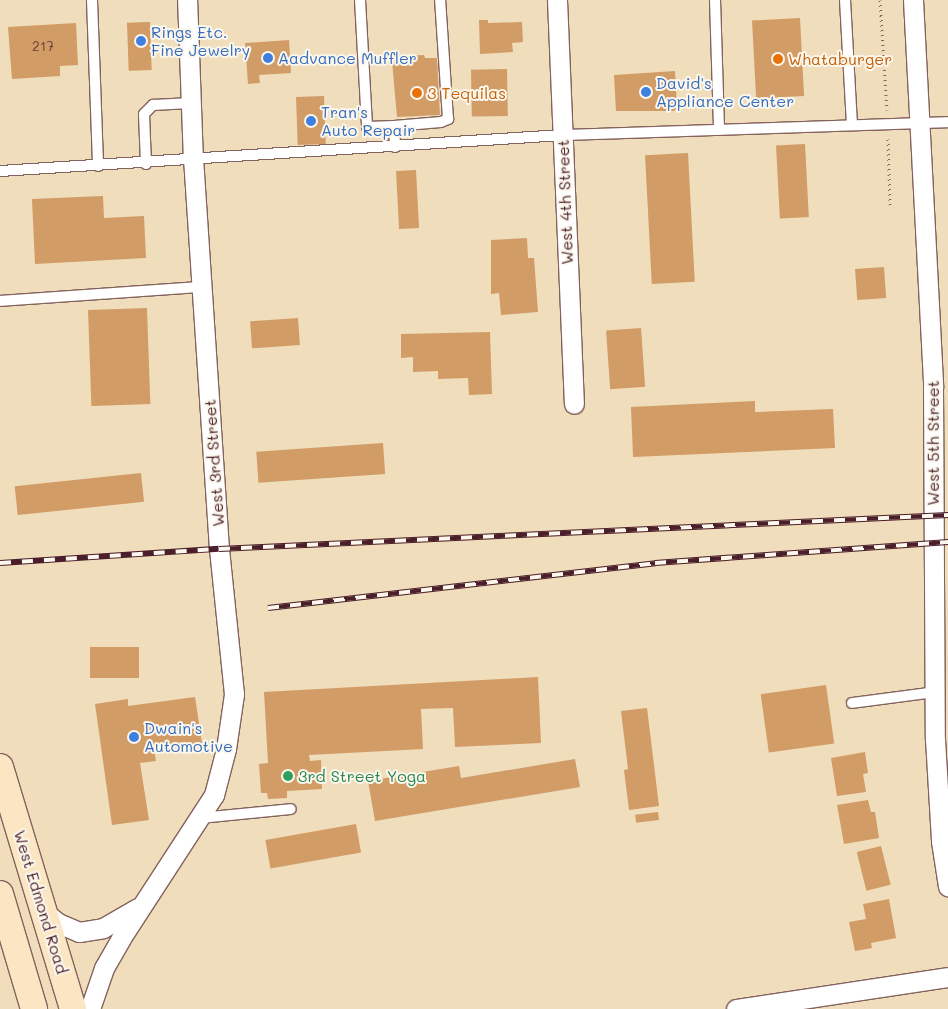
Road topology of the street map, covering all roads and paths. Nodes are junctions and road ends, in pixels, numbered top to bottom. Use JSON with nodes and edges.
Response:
{"nodes":[{"id":1,"x":92,"y":0,"type":"edge"},
{"id":2,"x":187,"y":0,"type":"edge"},
{"id":3,"x":360,"y":0,"type":"edge"},
{"id":4,"x":440,"y":0,"type":"edge"},
{"id":5,"x":557,"y":0,"type":"edge"},
{"id":6,"x":714,"y":0,"type":"edge"},
{"id":7,"x":845,"y":0,"type":"edge"},
{"id":8,"x":880,"y":0,"type":"edge"},
{"id":9,"x":913,"y":0,"type":"edge"},
{"id":10,"x":191,"y":103,"type":"junction"},
{"id":11,"x":948,"y":122,"type":"edge"},
{"id":12,"x":920,"y":123,"type":"junction"},
{"id":13,"x":887,"y":124,"type":"junction"},
{"id":14,"x":852,"y":125,"type":"junction"},
{"id":15,"x":394,"y":126,"type":"junction"},
{"id":16,"x":719,"y":130,"type":"junction"},
{"id":17,"x":562,"y":135,"type":"junction"},
{"id":18,"x":395,"y":147,"type":"junction"},
{"id":19,"x":193,"y":161,"type":"junction"},
{"id":20,"x":146,"y":164,"type":"junction"},
{"id":21,"x":98,"y":166,"type":"junction"},
{"id":22,"x":0,"y":171,"type":"edge"},
{"id":23,"x":890,"y":206,"type":"dead end"},
{"id":24,"x":202,"y":287,"type":"junction"},
{"id":25,"x":0,"y":301,"type":"edge"},
{"id":26,"x":574,"y":404,"type":"dead end"},
{"id":27,"x":941,"y":613,"type":"edge"},
{"id":28,"x":935,"y":692,"type":"junction"},
{"id":29,"x":852,"y":703,"type":"dead end"},
{"id":30,"x":0,"y":767,"type":"edge"},
{"id":31,"x":290,"y":809,"type":"dead end"},
{"id":32,"x":200,"y":818,"type":"junction"},
{"id":33,"x":948,"y":886,"type":"edge"},
{"id":34,"x":0,"y":894,"type":"edge"},
{"id":35,"x":144,"y":903,"type":"junction"},
{"id":36,"x":43,"y":911,"type":"junction"},
{"id":37,"x":948,"y":977,"type":"edge"},
{"id":38,"x":814,"y":1004,"type":"edge"},
{"id":39,"x":34,"y":1009,"type":"edge"},
{"id":40,"x":73,"y":1009,"type":"edge"},
{"id":41,"x":90,"y":1009,"type":"edge"},
{"id":42,"x":736,"y":1009,"type":"edge"}],
"edges":[{"from":1,"to":21,"type":"lane"},
{"from":2,"to":10,"type":"street","name":"West 3rd Street"},
{"from":3,"to":15,"type":"lane"},
{"from":4,"to":15,"type":"lane"},
{"from":5,"to":17,"type":"street","name":"West 4th Street"},
{"from":6,"to":16,"type":"lane"},
{"from":7,"to":14,"type":"lane"},
{"from":8,"to":13,"type":"path"},
{"from":9,"to":12,"type":"street","name":"West 5th Street"},
{"from":10,"to":19,"type":"street","name":"West 3rd Street"},
{"from":10,"to":20,"type":"lane"},
{"from":11,"to":12,"type":"lane"},
{"from":12,"to":13,"type":"lane"},
{"from":12,"to":27,"type":"street","name":"West 5th Street"},
{"from":13,"to":14,"type":"lane"},
{"from":13,"to":23,"type":"path"},
{"from":14,"to":16,"type":"lane"},
{"from":15,"to":18,"type":"lane"},
{"from":16,"to":17,"type":"lane"},
{"from":17,"to":18,"type":"lane"},
{"from":17,"to":26,"type":"street","name":"West 4th Street"},
{"from":18,"to":19,"type":"lane"},
{"from":19,"to":20,"type":"lane"},
{"from":19,"to":24,"type":"street","name":"West 3rd Street"},
{"from":20,"to":21,"type":"lane"},
{"from":21,"to":22,"type":"lane"},
{"from":24,"to":25,"type":"lane"},
{"from":24,"to":32,"type":"street","name":"West 3rd Street"},
{"from":27,"to":28,"type":"street","name":"West 5th Street"},
{"from":28,"to":29,"type":"lane"},
{"from":28,"to":33,"type":"street","name":"West 5th Street"},
{"from":30,"to":36,"type":"main road","name":"West Edmond Road"},
{"from":31,"to":32,"type":"lane"},
{"from":32,"to":35,"type":"street","name":"West 3rd Street"},
{"from":34,"to":39,"type":"main road"},
{"from":35,"to":36,"type":"street","name":"West 3rd Street"},
{"from":35,"to":41,"type":"street","name":"West 3rd Street"},
{"from":36,"to":40,"type":"main road","name":"West Edmond Road"},
{"from":37,"to":38,"type":"street"},
{"from":38,"to":42,"type":"street"}]}
